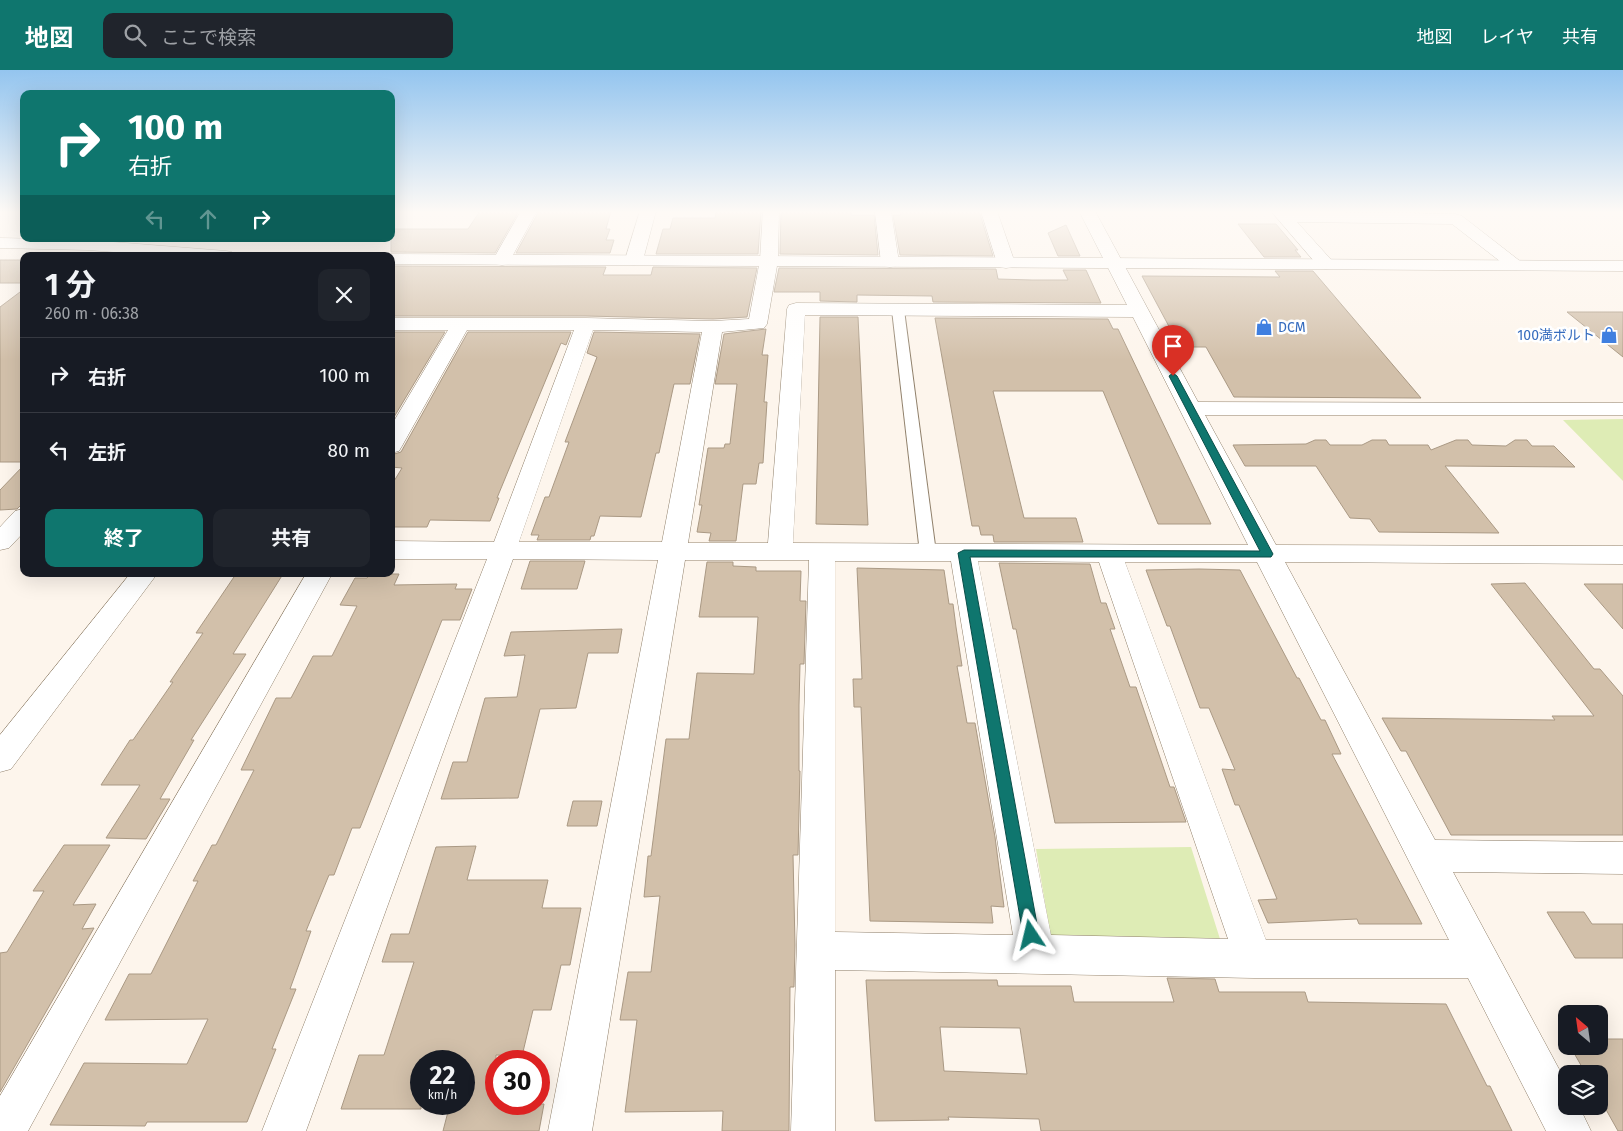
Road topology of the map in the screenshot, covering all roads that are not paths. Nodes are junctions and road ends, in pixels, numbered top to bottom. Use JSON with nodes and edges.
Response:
{"nodes":[{"id":1,"x":768,"y":260,"type":"edge"},
{"id":2,"x":799,"y":261,"type":"edge"},
{"id":3,"x":1323,"y":261,"type":"edge"},
{"id":4,"x":1510,"y":261,"type":"edge"},
{"id":5,"x":890,"y":262,"type":"joint"},
{"id":6,"x":1006,"y":263,"type":"joint"},
{"id":7,"x":1114,"y":263,"type":"junction"},
{"id":8,"x":1326,"y":264,"type":"junction"},
{"id":9,"x":1516,"y":265,"type":"junction"},
{"id":10,"x":1623,"y":266,"type":"edge"},
{"id":11,"x":898,"y":310,"type":"junction"},
{"id":12,"x":1139,"y":311,"type":"junction"},
{"id":13,"x":395,"y":324,"type":"edge"},
{"id":14,"x":461,"y":324,"type":"junction"},
{"id":15,"x":586,"y":324,"type":"junction"},
{"id":16,"x":713,"y":327,"type":"junction"},
{"id":17,"x":1190,"y":408,"type":"junction"},
{"id":18,"x":1623,"y":409,"type":"edge"},
{"id":19,"x":395,"y":439,"type":"edge"},
{"id":20,"x":20,"y":521,"type":"edge"},
{"id":21,"x":0,"y":542,"type":"edge"},
{"id":22,"x":0,"y":547,"type":"edge"},
{"id":23,"x":20,"y":547,"type":"edge"},
{"id":24,"x":395,"y":550,"type":"edge"},
{"id":25,"x":503,"y":551,"type":"junction"},
{"id":26,"x":674,"y":552,"type":"junction"},
{"id":27,"x":780,"y":552,"type":"junction"},
{"id":28,"x":822,"y":552,"type":"junction"},
{"id":29,"x":928,"y":553,"type":"junction"},
{"id":30,"x":964,"y":553,"type":"junction"},
{"id":31,"x":1109,"y":554,"type":"junction"},
{"id":32,"x":1267,"y":554,"type":"junction"},
{"id":33,"x":1623,"y":555,"type":"edge"},
{"id":34,"x":142,"y":577,"type":"edge"},
{"id":35,"x":317,"y":577,"type":"edge"},
{"id":36,"x":0,"y":759,"type":"edge"},
{"id":37,"x":1423,"y":856,"type":"junction"},
{"id":38,"x":1623,"y":858,"type":"edge"},
{"id":39,"x":816,"y":951,"type":"junction"},
{"id":40,"x":1035,"y":954,"type":"junction"},
{"id":41,"x":1254,"y":958,"type":"junction"},
{"id":42,"x":1479,"y":959,"type":"junction"},
{"id":43,"x":4,"y":1131,"type":"edge"},
{"id":44,"x":284,"y":1131,"type":"edge"},
{"id":45,"x":570,"y":1131,"type":"edge"},
{"id":46,"x":813,"y":1131,"type":"edge"},
{"id":47,"x":1568,"y":1131,"type":"edge"}],
"edges":[{"from":1,"to":16,"type":"street"},
{"from":2,"to":5,"type":"street"},
{"from":3,"to":8,"type":"street"},
{"from":4,"to":9,"type":"street"},
{"from":5,"to":6,"type":"street"},
{"from":6,"to":7,"type":"street"},
{"from":7,"to":8,"type":"street"},
{"from":7,"to":12,"type":"street"},
{"from":8,"to":9,"type":"street"},
{"from":9,"to":10,"type":"street"},
{"from":11,"to":12,"type":"street"},
{"from":11,"to":27,"type":"street"},
{"from":11,"to":29,"type":"lane"},
{"from":12,"to":17,"type":"street"},
{"from":13,"to":14,"type":"street"},
{"from":14,"to":15,"type":"street"},
{"from":14,"to":19,"type":"street"},
{"from":15,"to":16,"type":"street"},
{"from":15,"to":25,"type":"street"},
{"from":16,"to":26,"type":"street"},
{"from":17,"to":18,"type":"street"},
{"from":17,"to":32,"type":"street"},
{"from":20,"to":21,"type":"street"},
{"from":22,"to":23,"type":"street"},
{"from":24,"to":25,"type":"street"},
{"from":25,"to":26,"type":"street"},
{"from":25,"to":44,"type":"street"},
{"from":26,"to":27,"type":"street"},
{"from":26,"to":45,"type":"street"},
{"from":27,"to":28,"type":"street"},
{"from":28,"to":29,"type":"street"},
{"from":28,"to":39,"type":"street"},
{"from":29,"to":30,"type":"street"},
{"from":30,"to":31,"type":"street"},
{"from":30,"to":40,"type":"street"},
{"from":31,"to":32,"type":"street"},
{"from":31,"to":41,"type":"street"},
{"from":32,"to":33,"type":"street"},
{"from":32,"to":37,"type":"street"},
{"from":34,"to":36,"type":"street"},
{"from":35,"to":43,"type":"street"},
{"from":37,"to":38,"type":"street"},
{"from":37,"to":42,"type":"street"},
{"from":39,"to":40,"type":"street"},
{"from":39,"to":46,"type":"street"},
{"from":40,"to":41,"type":"street"},
{"from":41,"to":42,"type":"street"},
{"from":42,"to":47,"type":"street"}]}
